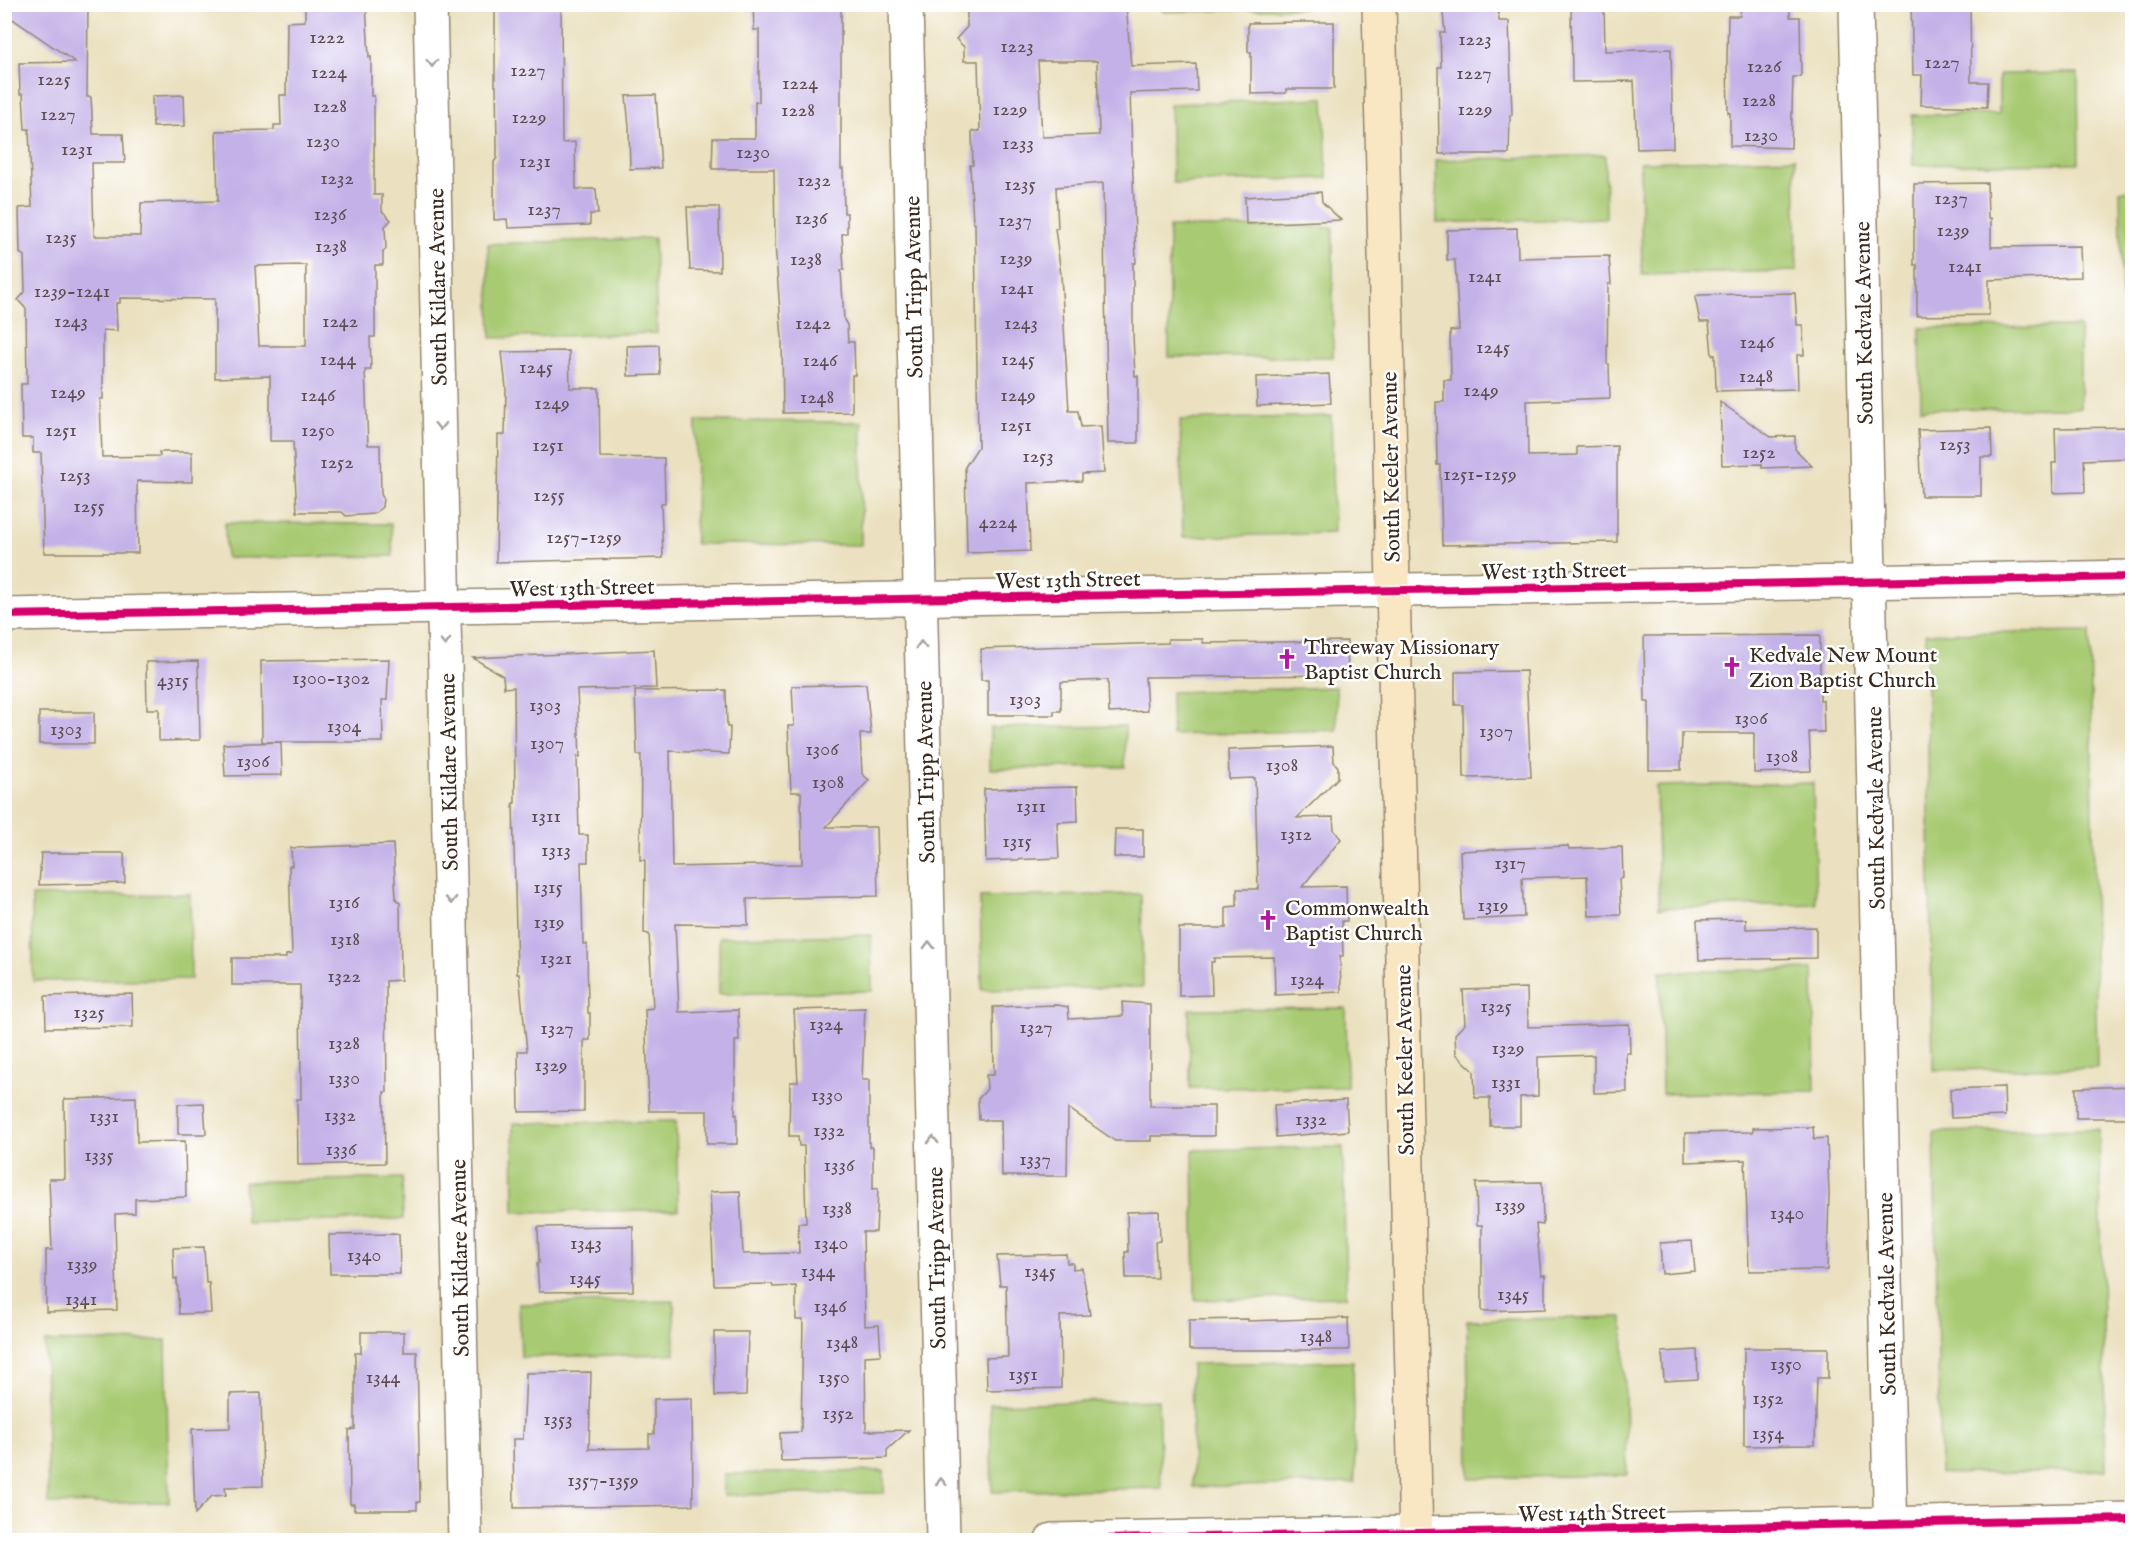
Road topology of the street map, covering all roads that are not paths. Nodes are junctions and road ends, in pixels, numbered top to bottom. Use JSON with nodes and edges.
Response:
{"nodes":[{"id":1,"x":430,"y":4,"type":"edge"},
{"id":2,"x":906,"y":4,"type":"edge"},
{"id":3,"x":1379,"y":4,"type":"edge"},
{"id":4,"x":1856,"y":4,"type":"edge"},
{"id":5,"x":2133,"y":577,"type":"edge"},
{"id":6,"x":1869,"y":582,"type":"junction"},
{"id":7,"x":1393,"y":591,"type":"junction"},
{"id":8,"x":921,"y":599,"type":"junction"},
{"id":9,"x":444,"y":607,"type":"junction"},
{"id":10,"x":4,"y":615,"type":"edge"},
{"id":11,"x":2133,"y":1519,"type":"edge"},
{"id":12,"x":1891,"y":1532,"type":"edge"},
{"id":13,"x":1415,"y":1537,"type":"edge"},
{"id":14,"x":465,"y":1540,"type":"edge"},
{"id":15,"x":943,"y":1540,"type":"edge"},
{"id":16,"x":1052,"y":1540,"type":"edge"}],
"edges":[{"from":1,"to":9,"type":"street","name":"South Kildare Avenue","one_way":true},
{"from":2,"to":8,"type":"street","name":"South Tripp Avenue"},
{"from":3,"to":7,"type":"street","name":"South Keeler Avenue"},
{"from":4,"to":6,"type":"street","name":"South Kedvale Avenue"},
{"from":5,"to":6,"type":"street","name":"West 13th Street"},
{"from":6,"to":7,"type":"street","name":"West 13th Street"},
{"from":6,"to":12,"type":"street","name":"South Kedvale Avenue"},
{"from":7,"to":8,"type":"street","name":"West 13th Street"},
{"from":7,"to":13,"type":"street","name":"South Keeler Avenue"},
{"from":8,"to":9,"type":"street","name":"West 13th Street"},
{"from":15,"to":8,"type":"street","name":"South Tripp Avenue","one_way":true},
{"from":9,"to":10,"type":"street","name":"West 13th Street"},
{"from":9,"to":14,"type":"street","name":"South Kildare Avenue","one_way":true},
{"from":11,"to":12,"type":"street","name":"West 14th Street"},
{"from":12,"to":13,"type":"street","name":"West 14th Street"},
{"from":13,"to":16,"type":"street","name":"West 14th Street"}]}
